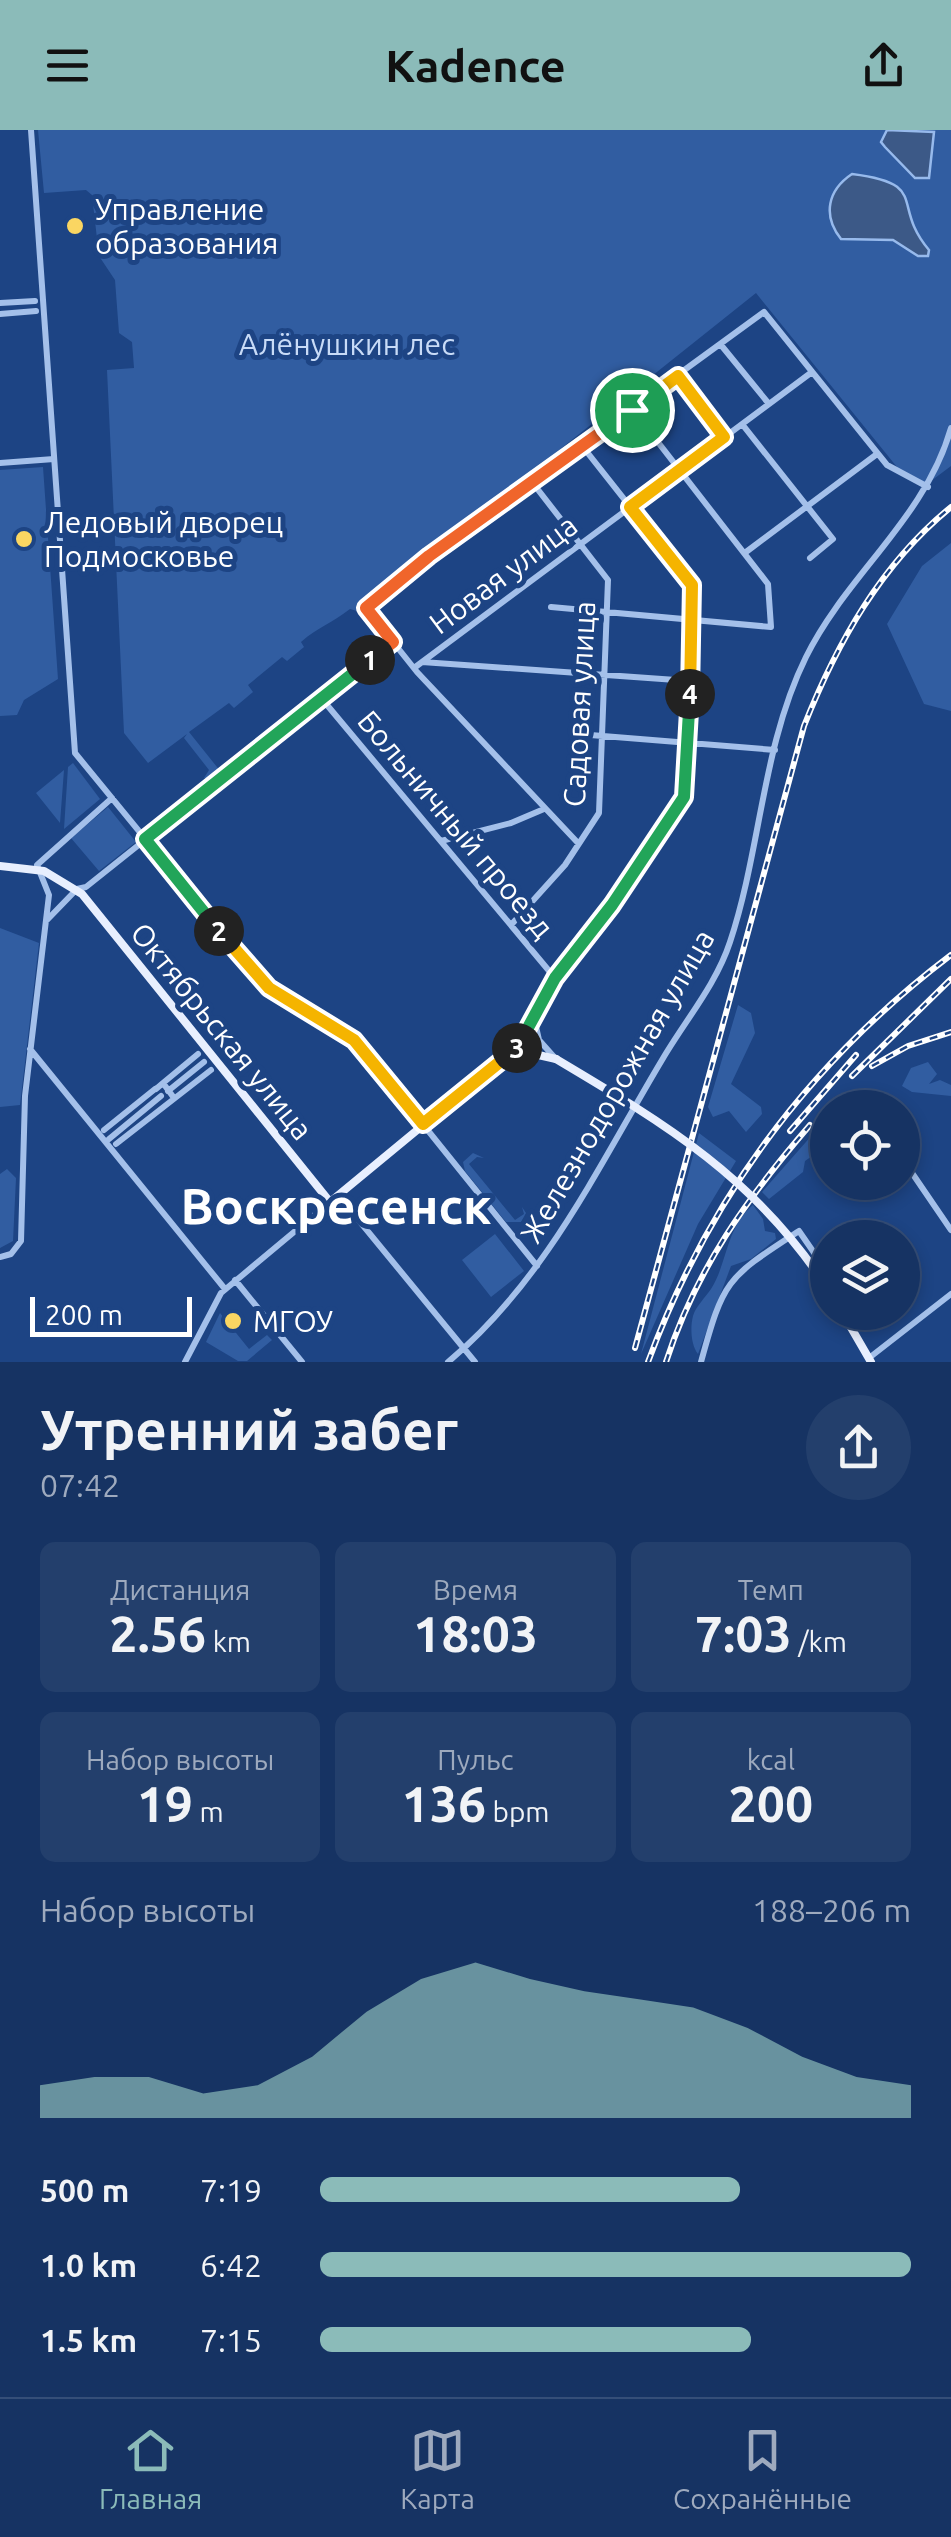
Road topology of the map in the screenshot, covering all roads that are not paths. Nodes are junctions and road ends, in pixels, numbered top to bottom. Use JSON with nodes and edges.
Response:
{"nodes":[{"id":1,"x":31,"y":130,"type":"edge"},
{"id":2,"x":36,"y":301,"type":"dead end"},
{"id":3,"x":0,"y":304,"type":"edge"},
{"id":4,"x":36,"y":311,"type":"dead end"},
{"id":5,"x":0,"y":314,"type":"edge"},
{"id":6,"x":721,"y":345,"type":"junction"},
{"id":7,"x":812,"y":372,"type":"junction"},
{"id":8,"x":678,"y":376,"type":"junction"},
{"id":9,"x":769,"y":404,"type":"junction"},
{"id":10,"x":632,"y":410,"type":"junction"},
{"id":11,"x":742,"y":424,"type":"junction"},
{"id":12,"x":951,"y":428,"type":"edge"},
{"id":13,"x":724,"y":437,"type":"junction"},
{"id":14,"x":583,"y":447,"type":"junction"},
{"id":15,"x":878,"y":454,"type":"junction"},
{"id":16,"x":54,"y":459,"type":"junction"},
{"id":17,"x":0,"y":462,"type":"edge"},
{"id":18,"x":680,"y":470,"type":"junction"},
{"id":19,"x":532,"y":482,"type":"junction"},
{"id":20,"x":928,"y":487,"type":"junction"},
{"id":21,"x":630,"y":507,"type":"junction"},
{"id":22,"x":807,"y":508,"type":"junction"},
{"id":23,"x":581,"y":544,"type":"junction"},
{"id":24,"x":746,"y":552,"type":"junction"},
{"id":25,"x":810,"y":558,"type":"dead end"},
{"id":26,"x":551,"y":607,"type":"dead end"},
{"id":27,"x":608,"y":611,"type":"junction"},
{"id":28,"x":693,"y":619,"type":"junction"},
{"id":29,"x":393,"y":642,"type":"junction"},
{"id":30,"x":418,"y":665,"type":"junction"},
{"id":31,"x":606,"y":674,"type":"junction"},
{"id":32,"x":690,"y":681,"type":"junction"},
{"id":33,"x":322,"y":699,"type":"junction"},
{"id":34,"x":578,"y":734,"type":"dead end"},
{"id":35,"x":602,"y":736,"type":"junction"},
{"id":36,"x":688,"y":743,"type":"junction"},
{"id":37,"x":775,"y":750,"type":"junction"},
{"id":38,"x":112,"y":798,"type":"junction"},
{"id":39,"x":544,"y":808,"type":"junction"},
{"id":40,"x":145,"y":839,"type":"junction"},
{"id":41,"x":441,"y":841,"type":"junction"},
{"id":42,"x":578,"y":842,"type":"junction"},
{"id":43,"x":0,"y":866,"type":"edge"},
{"id":44,"x":37,"y":869,"type":"junction"},
{"id":45,"x":77,"y":889,"type":"junction"},
{"id":46,"x":46,"y":921,"type":"junction"},
{"id":47,"x":511,"y":925,"type":"junction"},
{"id":48,"x":555,"y":978,"type":"junction"},
{"id":49,"x":534,"y":1018,"type":"junction"},
{"id":50,"x":30,"y":1049,"type":"junction"},
{"id":51,"x":198,"y":1054,"type":"dead end"},
{"id":52,"x":512,"y":1055,"type":"junction"},
{"id":53,"x":556,"y":1059,"type":"junction"},
{"id":54,"x":204,"y":1062,"type":"dead end"},
{"id":55,"x":211,"y":1070,"type":"dead end"},
{"id":56,"x":159,"y":1086,"type":"junction"},
{"id":57,"x":165,"y":1094,"type":"junction"},
{"id":58,"x":171,"y":1101,"type":"junction"},
{"id":59,"x":423,"y":1124,"type":"junction"},
{"id":60,"x":104,"y":1130,"type":"dead end"},
{"id":61,"x":920,"y":1185,"type":"edge"},
{"id":62,"x":338,"y":1195,"type":"junction"},
{"id":63,"x":330,"y":1202,"type":"junction"},
{"id":64,"x":951,"y":1230,"type":"edge"},
{"id":65,"x":810,"y":1247,"type":"edge"},
{"id":66,"x":0,"y":1257,"type":"edge"},
{"id":67,"x":810,"y":1264,"type":"edge"},
{"id":68,"x":537,"y":1266,"type":"junction"},
{"id":69,"x":236,"y":1280,"type":"junction"},
{"id":70,"x":225,"y":1289,"type":"junction"},
{"id":71,"x":951,"y":1294,"type":"edge"},
{"id":72,"x":852,"y":1330,"type":"edge"},
{"id":73,"x":464,"y":1349,"type":"junction"},
{"id":74,"x":870,"y":1360,"type":"edge"},
{"id":75,"x":185,"y":1362,"type":"edge"},
{"id":76,"x":302,"y":1362,"type":"edge"},
{"id":77,"x":448,"y":1362,"type":"edge"},
{"id":78,"x":475,"y":1362,"type":"edge"},
{"id":79,"x":701,"y":1362,"type":"edge"}],
"edges":[{"from":1,"to":16,"type":"street"},
{"from":2,"to":3,"type":"street"},
{"from":4,"to":5,"type":"street"},
{"from":6,"to":7,"type":"street"},
{"from":6,"to":8,"type":"street"},
{"from":6,"to":9,"type":"street"},
{"from":7,"to":9,"type":"street","name":"Новая улица"},
{"from":7,"to":15,"type":"street"},
{"from":8,"to":10,"type":"street"},
{"from":8,"to":13,"type":"street"},
{"from":9,"to":11,"type":"street","name":"Новая улица"},
{"from":10,"to":14,"type":"street"},
{"from":10,"to":18,"type":"street"},
{"from":11,"to":13,"type":"street","name":"Новая улица"},
{"from":11,"to":22,"type":"street"},
{"from":12,"to":20,"type":"street","name":"Железнодорожная улица"},
{"from":13,"to":18,"type":"street","name":"Новая улица"},
{"from":14,"to":19,"type":"street"},
{"from":14,"to":21,"type":"street"},
{"from":15,"to":20,"type":"street"},
{"from":15,"to":22,"type":"street"},
{"from":16,"to":17,"type":"street"},
{"from":16,"to":38,"type":"street"},
{"from":18,"to":21,"type":"street","name":"Новая улица"},
{"from":18,"to":24,"type":"street"},
{"from":19,"to":23,"type":"street","name":"Садовая улица"},
{"from":19,"to":29,"type":"street"},
{"from":20,"to":37,"type":"street","name":"Железнодорожная улица"},
{"from":21,"to":23,"type":"street","name":"Новая улица"},
{"from":21,"to":28,"type":"street"},
{"from":22,"to":24,"type":"street"},
{"from":22,"to":25,"type":"street"},
{"from":23,"to":27,"type":"street","name":"Садовая улица"},
{"from":23,"to":30,"type":"street","name":"Новая улица"},
{"from":24,"to":28,"type":"street"},
{"from":26,"to":27,"type":"street"},
{"from":27,"to":28,"type":"street"},
{"from":27,"to":31,"type":"street","name":"Садовая улица"},
{"from":28,"to":32,"type":"street"},
{"from":29,"to":30,"type":"street"},
{"from":29,"to":33,"type":"street"},
{"from":30,"to":31,"type":"street"},
{"from":30,"to":39,"type":"street"},
{"from":31,"to":32,"type":"street"},
{"from":31,"to":35,"type":"street","name":"Садовая улица"},
{"from":32,"to":36,"type":"street"},
{"from":33,"to":40,"type":"street"},
{"from":33,"to":41,"type":"street","name":"Больничный проезд"},
{"from":34,"to":35,"type":"street"},
{"from":35,"to":36,"type":"street"},
{"from":35,"to":42,"type":"street","name":"Садовая улица"},
{"from":36,"to":37,"type":"street"},
{"from":36,"to":48,"type":"street"},
{"from":37,"to":68,"type":"street","name":"Железнодорожная улица"},
{"from":38,"to":40,"type":"street"},
{"from":38,"to":44,"type":"street"},
{"from":39,"to":41,"type":"street"},
{"from":39,"to":42,"type":"street"},
{"from":40,"to":45,"type":"street"},
{"from":40,"to":59,"type":"street"},
{"from":41,"to":47,"type":"street","name":"Больничный проезд"},
{"from":42,"to":47,"type":"street","name":"Садовая улица"},
{"from":43,"to":44,"type":"main road"},
{"from":44,"to":45,"type":"main road"},
{"from":44,"to":46,"type":"street"},
{"from":45,"to":46,"type":"street"},
{"from":45,"to":63,"type":"main road","name":"Октябрьская улица"},
{"from":46,"to":50,"type":"street"},
{"from":47,"to":48,"type":"street","name":"Больничный проезд"},
{"from":48,"to":49,"type":"street"},
{"from":49,"to":52,"type":"street"},
{"from":49,"to":53,"type":"street"},
{"from":50,"to":66,"type":"street"},
{"from":50,"to":70,"type":"street"},
{"from":51,"to":56,"type":"street"},
{"from":52,"to":53,"type":"main road"},
{"from":52,"to":59,"type":"main road"},
{"from":53,"to":67,"type":"main road","bridge":true},
{"from":54,"to":57,"type":"street"},
{"from":55,"to":58,"type":"street"},
{"from":56,"to":57,"type":"street"},
{"from":56,"to":60,"type":"street"},
{"from":57,"to":58,"type":"street"},
{"from":57,"to":58,"type":"street"},
{"from":59,"to":62,"type":"main road"},
{"from":59,"to":68,"type":"street"},
{"from":61,"to":64,"type":"street"},
{"from":62,"to":63,"type":"main road"},
{"from":62,"to":73,"type":"street"},
{"from":63,"to":69,"type":"street"},
{"from":65,"to":79,"type":"street"},
{"from":68,"to":73,"type":"street","name":"Железнодорожная улица"},
{"from":69,"to":70,"type":"street"},
{"from":69,"to":76,"type":"street"},
{"from":70,"to":75,"type":"street"},
{"from":71,"to":74,"type":"street"},
{"from":72,"to":74,"type":"main road"},
{"from":73,"to":77,"type":"street","name":"Железнодорожная улица"},
{"from":73,"to":78,"type":"street"}]}
